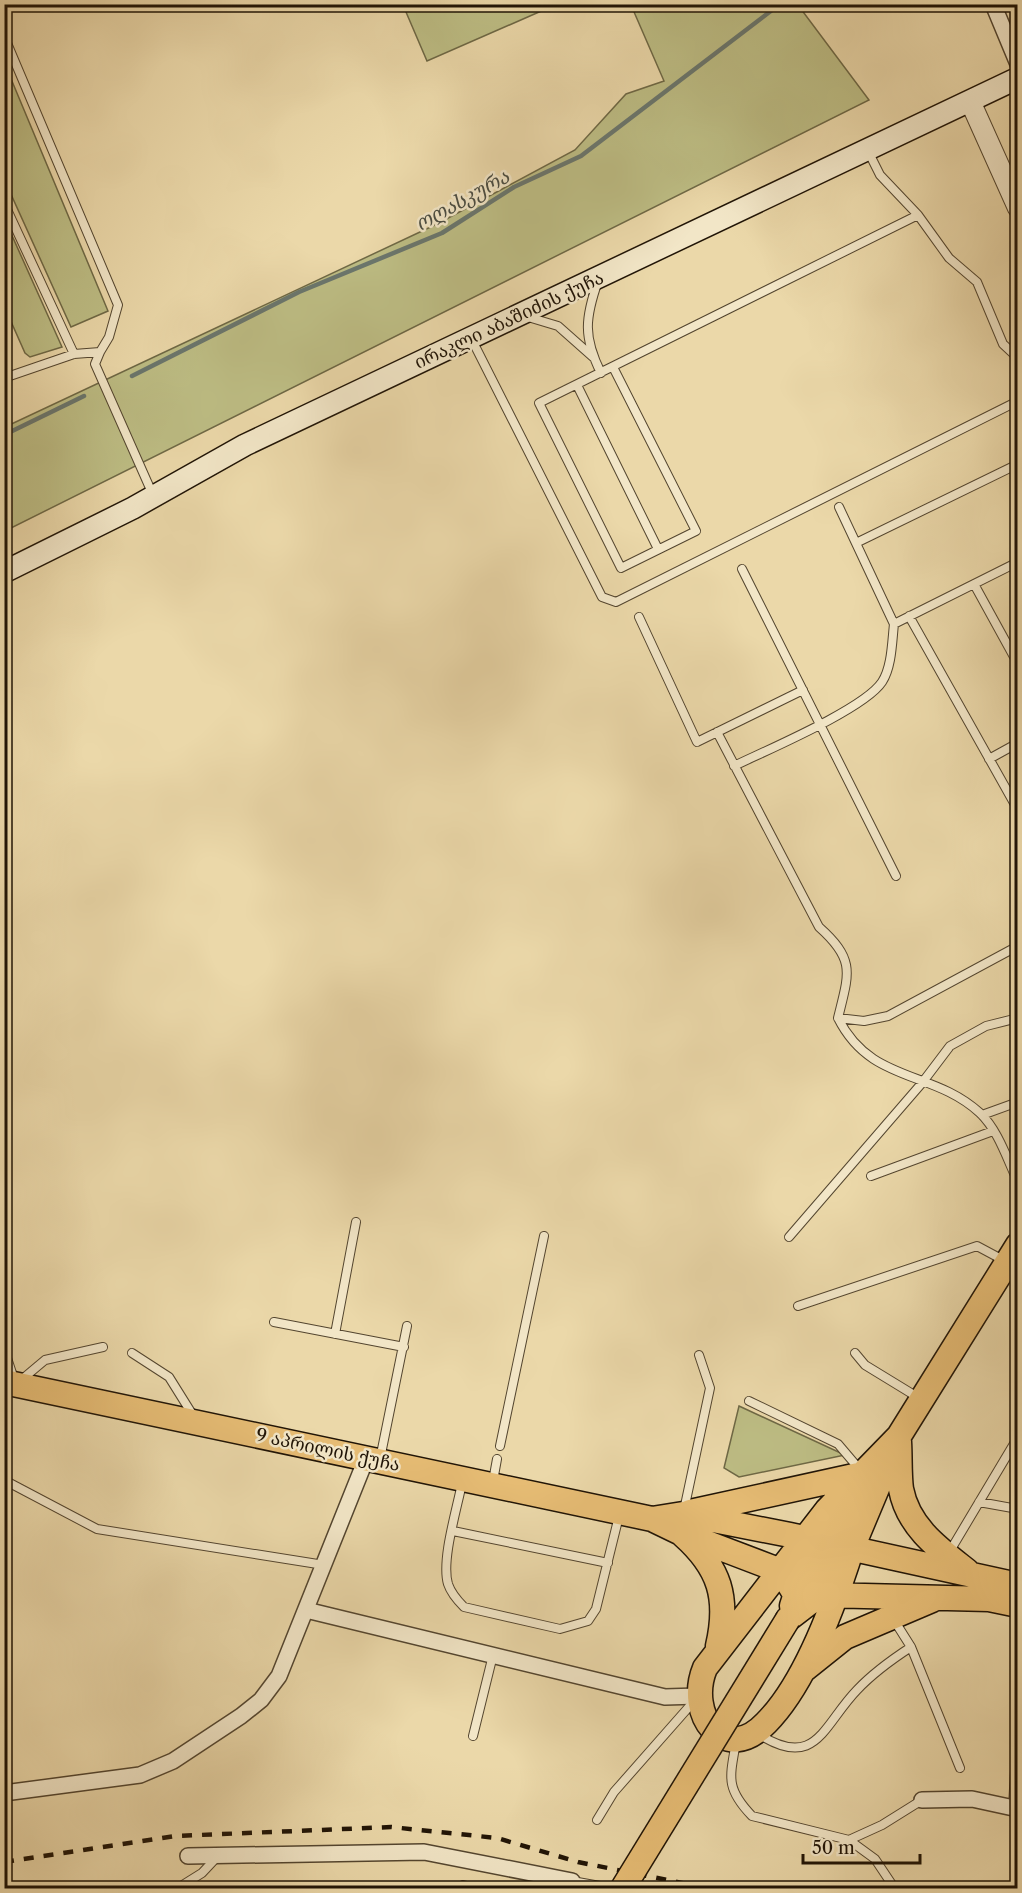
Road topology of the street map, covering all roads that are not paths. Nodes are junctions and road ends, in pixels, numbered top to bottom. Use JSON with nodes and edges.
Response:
{"nodes":[{"id":1,"x":993,"y":4,"type":"edge"},
{"id":2,"x":4,"y":36,"type":"edge"},
{"id":3,"x":1017,"y":64,"type":"edge"},
{"id":4,"x":1017,"y":78,"type":"edge"},
{"id":5,"x":970,"y":101,"type":"junction"},
{"id":6,"x":867,"y":150,"type":"junction"},
{"id":7,"x":4,"y":203,"type":"edge"},
{"id":8,"x":1017,"y":208,"type":"edge"},
{"id":9,"x":918,"y":215,"type":"junction"},
{"id":10,"x":600,"y":277,"type":"junction"},
{"id":11,"x":521,"y":314,"type":"junction"},
{"id":12,"x":471,"y":338,"type":"junction"},
{"id":13,"x":100,"y":352,"type":"junction"},
{"id":14,"x":74,"y":354,"type":"junction"},
{"id":15,"x":1017,"y":357,"type":"edge"},
{"id":16,"x":594,"y":358,"type":"junction"},
{"id":17,"x":613,"y":367,"type":"junction"},
{"id":18,"x":601,"y":373,"type":"junction"},
{"id":19,"x":4,"y":378,"type":"edge"},
{"id":20,"x":577,"y":385,"type":"junction"},
{"id":21,"x":1017,"y":401,"type":"edge"},
{"id":22,"x":1017,"y":464,"type":"edge"},
{"id":23,"x":154,"y":496,"type":"junction"},
{"id":24,"x":839,"y":507,"type":"dead end"},
{"id":25,"x":856,"y":543,"type":"junction"},
{"id":26,"x":658,"y":549,"type":"junction"},
{"id":27,"x":1017,"y":562,"type":"edge"},
{"id":28,"x":742,"y":569,"type":"dead end"},
{"id":29,"x":4,"y":572,"type":"edge"},
{"id":30,"x":974,"y":584,"type":"junction"},
{"id":31,"x":909,"y":616,"type":"junction"},
{"id":32,"x":639,"y":617,"type":"dead end"},
{"id":33,"x":894,"y":624,"type":"junction"},
{"id":34,"x":1017,"y":664,"type":"edge"},
{"id":35,"x":803,"y":690,"type":"junction"},
{"id":36,"x":820,"y":723,"type":"junction"},
{"id":37,"x":717,"y":732,"type":"junction"},
{"id":38,"x":1017,"y":743,"type":"edge"},
{"id":39,"x":989,"y":759,"type":"junction"},
{"id":40,"x":734,"y":766,"type":"junction"},
{"id":41,"x":1017,"y":810,"type":"edge"},
{"id":42,"x":896,"y":876,"type":"dead end"},
{"id":43,"x":1017,"y":946,"type":"edge"},
{"id":44,"x":838,"y":1018,"type":"junction"},
{"id":45,"x":1017,"y":1018,"type":"edge"},
{"id":46,"x":922,"y":1083,"type":"junction"},
{"id":47,"x":1017,"y":1102,"type":"edge"},
{"id":48,"x":982,"y":1115,"type":"junction"},
{"id":49,"x":993,"y":1131,"type":"junction"},
{"id":50,"x":871,"y":1176,"type":"dead end"},
{"id":51,"x":1017,"y":1182,"type":"edge"},
{"id":52,"x":356,"y":1222,"type":"dead end"},
{"id":53,"x":544,"y":1236,"type":"dead end"},
{"id":54,"x":789,"y":1237,"type":"dead end"},
{"id":55,"x":1012,"y":1254,"type":"edge"},
{"id":56,"x":798,"y":1306,"type":"dead end"},
{"id":57,"x":274,"y":1322,"type":"dead end"},
{"id":58,"x":407,"y":1326,"type":"dead end"},
{"id":59,"x":335,"y":1334,"type":"junction"},
{"id":60,"x":103,"y":1347,"type":"dead end"},
{"id":61,"x":404,"y":1347,"type":"junction"},
{"id":62,"x":4,"y":1349,"type":"edge"},
{"id":63,"x":132,"y":1353,"type":"dead end"},
{"id":64,"x":855,"y":1353,"type":"dead end"},
{"id":65,"x":699,"y":1355,"type":"dead end"},
{"id":66,"x":10,"y":1384,"type":"edge"},
{"id":67,"x":921,"y":1400,"type":"junction"},
{"id":68,"x":749,"y":1401,"type":"dead end"},
{"id":69,"x":198,"y":1423,"type":"junction"},
{"id":70,"x":899,"y":1436,"type":"junction"},
{"id":71,"x":1017,"y":1437,"type":"edge"},
{"id":72,"x":500,"y":1446,"type":"dead end"},
{"id":73,"x":497,"y":1459,"type":"dead end"},
{"id":74,"x":373,"y":1460,"type":"junction"},
{"id":75,"x":863,"y":1474,"type":"junction"},
{"id":76,"x":462,"y":1479,"type":"junction"},
{"id":77,"x":4,"y":1480,"type":"edge"},
{"id":78,"x":492,"y":1485,"type":"junction"},
{"id":79,"x":979,"y":1502,"type":"junction"},
{"id":80,"x":1017,"y":1509,"type":"edge"},
{"id":81,"x":620,"y":1512,"type":"junction"},
{"id":82,"x":682,"y":1524,"type":"junction"},
{"id":83,"x":453,"y":1531,"type":"junction"},
{"id":84,"x":815,"y":1541,"type":"junction"},
{"id":85,"x":852,"y":1548,"type":"junction"},
{"id":86,"x":947,"y":1555,"type":"junction"},
{"id":87,"x":609,"y":1563,"type":"junction"},
{"id":88,"x":324,"y":1565,"type":"junction"},
{"id":89,"x":781,"y":1571,"type":"junction"},
{"id":90,"x":974,"y":1576,"type":"junction"},
{"id":91,"x":1017,"y":1585,"type":"edge"},
{"id":92,"x":817,"y":1595,"type":"junction"},
{"id":93,"x":940,"y":1597,"type":"junction"},
{"id":94,"x":1017,"y":1605,"type":"edge"},
{"id":95,"x":306,"y":1610,"type":"junction"},
{"id":96,"x":892,"y":1616,"type":"junction"},
{"id":97,"x":911,"y":1647,"type":"junction"},
{"id":98,"x":716,"y":1651,"type":"junction"},
{"id":99,"x":493,"y":1655,"type":"junction"},
{"id":100,"x":803,"y":1670,"type":"junction"},
{"id":101,"x":698,"y":1696,"type":"junction"},
{"id":102,"x":1017,"y":1729,"type":"edge"},
{"id":103,"x":473,"y":1736,"type":"dead end"},
{"id":104,"x":746,"y":1737,"type":"junction"},
{"id":105,"x":960,"y":1768,"type":"dead end"},
{"id":106,"x":4,"y":1793,"type":"edge"},
{"id":107,"x":922,"y":1800,"type":"joint"},
{"id":108,"x":1015,"y":1808,"type":"edge"},
{"id":109,"x":597,"y":1820,"type":"dead end"},
{"id":110,"x":849,"y":1840,"type":"junction"},
{"id":111,"x":188,"y":1856,"type":"dead end"},
{"id":112,"x":218,"y":1856,"type":"junction"},
{"id":113,"x":570,"y":1885,"type":"edge"},
{"id":114,"x":177,"y":1888,"type":"edge"},
{"id":115,"x":459,"y":1888,"type":"edge"},
{"id":116,"x":476,"y":1888,"type":"edge"},
{"id":117,"x":611,"y":1888,"type":"edge"},
{"id":118,"x":623,"y":1888,"type":"edge"},
{"id":119,"x":905,"y":1888,"type":"edge"}],
"edges":[{"from":1,"to":3,"type":"street"},
{"from":2,"to":13,"type":"lane"},
{"from":4,"to":5,"type":"main road","name":"ირაკლი აბაშიძის ქუჩა"},
{"from":5,"to":6,"type":"main road","name":"ირაკლი აბაშიძის ქუჩა"},
{"from":5,"to":8,"type":"street"},
{"from":6,"to":9,"type":"lane"},
{"from":6,"to":10,"type":"main road","name":"ირაკლი აბაშიძის ქუჩა"},
{"from":7,"to":14,"type":"lane"},
{"from":9,"to":15,"type":"lane"},
{"from":9,"to":17,"type":"lane"},
{"from":10,"to":11,"type":"main road","name":"ირაკლი აბაშიძის ქუჩა"},
{"from":10,"to":16,"type":"lane"},
{"from":11,"to":12,"type":"main road","name":"ირაკლი აბაშიძის ქუჩა"},
{"from":11,"to":16,"type":"lane"},
{"from":12,"to":21,"type":"lane"},
{"from":12,"to":23,"type":"main road","name":"ირაკლი აბაშიძის ქუჩა"},
{"from":13,"to":14,"type":"lane"},
{"from":13,"to":23,"type":"lane"},
{"from":14,"to":19,"type":"lane"},
{"from":16,"to":18,"type":"lane"},
{"from":17,"to":18,"type":"lane"},
{"from":17,"to":26,"type":"lane"},
{"from":18,"to":20,"type":"lane"},
{"from":20,"to":26,"type":"lane"},
{"from":20,"to":26,"type":"lane"},
{"from":22,"to":25,"type":"lane"},
{"from":23,"to":29,"type":"main road","name":"ირაკლი აბაშიძის ქუჩა"},
{"from":24,"to":25,"type":"lane"},
{"from":25,"to":33,"type":"lane"},
{"from":27,"to":30,"type":"lane"},
{"from":28,"to":35,"type":"lane"},
{"from":30,"to":31,"type":"lane"},
{"from":30,"to":34,"type":"lane"},
{"from":31,"to":33,"type":"lane"},
{"from":31,"to":39,"type":"lane"},
{"from":32,"to":37,"type":"lane"},
{"from":33,"to":36,"type":"lane"},
{"from":35,"to":36,"type":"lane"},
{"from":35,"to":37,"type":"lane"},
{"from":36,"to":40,"type":"lane"},
{"from":36,"to":42,"type":"lane"},
{"from":37,"to":40,"type":"lane"},
{"from":38,"to":39,"type":"lane"},
{"from":39,"to":41,"type":"lane"},
{"from":40,"to":44,"type":"lane"},
{"from":43,"to":44,"type":"lane"},
{"from":44,"to":46,"type":"lane"},
{"from":45,"to":46,"type":"lane"},
{"from":46,"to":48,"type":"lane"},
{"from":46,"to":54,"type":"lane"},
{"from":47,"to":48,"type":"lane"},
{"from":48,"to":49,"type":"lane"},
{"from":49,"to":50,"type":"lane"},
{"from":49,"to":51,"type":"lane"},
{"from":52,"to":59,"type":"lane"},
{"from":53,"to":72,"type":"lane"},
{"from":55,"to":56,"type":"lane"},
{"from":55,"to":67,"type":"main road"},
{"from":57,"to":59,"type":"lane"},
{"from":58,"to":61,"type":"lane"},
{"from":59,"to":61,"type":"lane"},
{"from":60,"to":66,"type":"lane"},
{"from":61,"to":74,"type":"lane"},
{"from":62,"to":66,"type":"lane"},
{"from":63,"to":69,"type":"lane"},
{"from":64,"to":67,"type":"lane"},
{"from":65,"to":82,"type":"lane"},
{"from":66,"to":69,"type":"main road","name":"9 აპრილის ქუჩა"},
{"from":67,"to":70,"type":"main road"},
{"from":68,"to":75,"type":"lane"},
{"from":69,"to":74,"type":"main road","name":"9 აპრილის ქუჩა"},
{"from":70,"to":75,"type":"main road"},
{"from":70,"to":85,"type":"main road"},
{"from":70,"to":86,"type":"main road"},
{"from":71,"to":79,"type":"lane"},
{"from":73,"to":78,"type":"lane"},
{"from":74,"to":76,"type":"main road","name":"9 აპრილის ქუჩა"},
{"from":74,"to":88,"type":"street"},
{"from":75,"to":82,"type":"main road"},
{"from":75,"to":84,"type":"main road"},
{"from":76,"to":78,"type":"main road","name":"9 აპრილის ქუჩა"},
{"from":76,"to":83,"type":"lane"},
{"from":77,"to":88,"type":"lane"},
{"from":78,"to":81,"type":"main road","name":"9 აპრილის ქუჩა"},
{"from":79,"to":80,"type":"lane"},
{"from":79,"to":86,"type":"lane"},
{"from":81,"to":82,"type":"main road","name":"9 აპრილის ქუჩა"},
{"from":81,"to":87,"type":"lane"},
{"from":82,"to":84,"type":"main road"},
{"from":82,"to":89,"type":"main road"},
{"from":82,"to":98,"type":"main road"},
{"from":83,"to":87,"type":"lane"},
{"from":83,"to":87,"type":"lane"},
{"from":84,"to":85,"type":"main road"},
{"from":84,"to":89,"type":"main road"},
{"from":84,"to":92,"type":"main road"},
{"from":85,"to":90,"type":"main road"},
{"from":85,"to":92,"type":"main road"},
{"from":86,"to":90,"type":"main road"},
{"from":88,"to":95,"type":"street"},
{"from":89,"to":92,"type":"main road"},
{"from":89,"to":98,"type":"main road"},
{"from":90,"to":91,"type":"main road"},
{"from":92,"to":93,"type":"main road"},
{"from":92,"to":100,"type":"main road"},
{"from":92,"to":118,"type":"main road","bridge":true},
{"from":93,"to":94,"type":"main road"},
{"from":93,"to":96,"type":"main road"},
{"from":95,"to":99,"type":"street"},
{"from":95,"to":106,"type":"street"},
{"from":96,"to":97,"type":"lane"},
{"from":96,"to":100,"type":"main road"},
{"from":97,"to":104,"type":"lane"},
{"from":97,"to":105,"type":"lane"},
{"from":98,"to":101,"type":"main road"},
{"from":99,"to":101,"type":"street"},
{"from":99,"to":103,"type":"lane"},
{"from":100,"to":104,"type":"main road"},
{"from":101,"to":104,"type":"main road"},
{"from":101,"to":109,"type":"lane"},
{"from":102,"to":108,"type":"lane"},
{"from":104,"to":110,"type":"lane"},
{"from":107,"to":108,"type":"street"},
{"from":107,"to":110,"type":"lane"},
{"from":110,"to":119,"type":"lane"},
{"from":111,"to":112,"type":"street"},
{"from":112,"to":113,"type":"street"},
{"from":112,"to":114,"type":"lane"},
{"from":113,"to":117,"type":"lane"},
{"from":115,"to":116,"type":"lane"}]}
